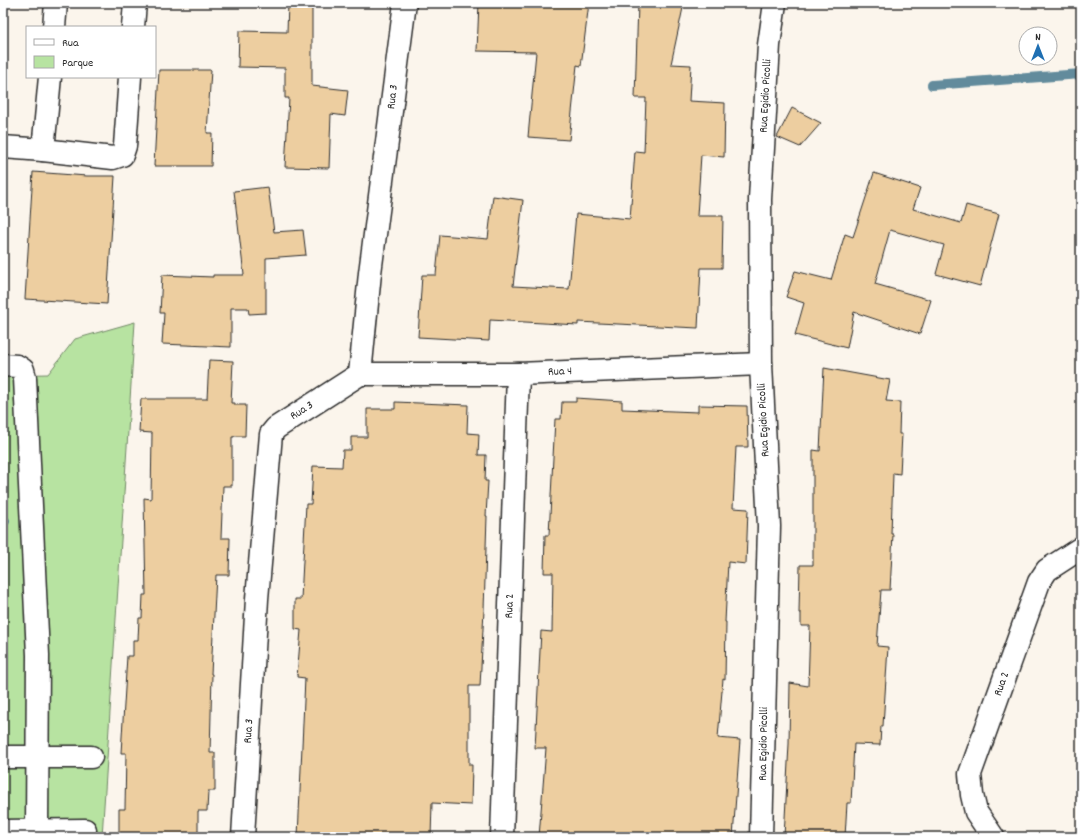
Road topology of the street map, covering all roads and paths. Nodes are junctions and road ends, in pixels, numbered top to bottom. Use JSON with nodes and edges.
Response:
{"nodes":[{"id":1,"x":56,"y":3,"type":"edge"},
{"id":2,"x":135,"y":3,"type":"edge"},
{"id":3,"x":405,"y":3,"type":"edge"},
{"id":4,"x":775,"y":3,"type":"edge"},
{"id":5,"x":54,"y":26,"type":"edge"},
{"id":6,"x":133,"y":26,"type":"edge"},
{"id":7,"x":50,"y":78,"type":"edge"},
{"id":8,"x":130,"y":78,"type":"edge"},
{"id":9,"x":3,"y":147,"type":"edge"},
{"id":10,"x":43,"y":150,"type":"junction"},
{"id":11,"x":761,"y":364,"type":"junction"},
{"id":12,"x":3,"y":365,"type":"edge"},
{"id":13,"x":360,"y":374,"type":"junction"},
{"id":14,"x":518,"y":374,"type":"junction"},
{"id":15,"x":1081,"y":548,"type":"edge"},
{"id":16,"x":3,"y":757,"type":"edge"},
{"id":17,"x":38,"y":757,"type":"junction"},
{"id":18,"x":91,"y":757,"type":"dead end"},
{"id":19,"x":85,"y":830,"type":"dead end"},
{"id":20,"x":3,"y":831,"type":"edge"},
{"id":21,"x":37,"y":831,"type":"junction"},
{"id":22,"x":242,"y":837,"type":"edge"},
{"id":23,"x":502,"y":837,"type":"edge"},
{"id":24,"x":761,"y":837,"type":"edge"},
{"id":25,"x":994,"y":837,"type":"edge"}],
"edges":[{"from":1,"to":5,"type":"street"},
{"from":2,"to":6,"type":"street"},
{"from":3,"to":13,"type":"street","name":"Rua 3"},
{"from":4,"to":11,"type":"street","name":"Rua Egidio Picolli"},
{"from":7,"to":10,"type":"street"},
{"from":8,"to":10,"type":"street"},
{"from":9,"to":10,"type":"street"},
{"from":11,"to":14,"type":"street","name":"Rua 4"},
{"from":11,"to":24,"type":"street","name":"Rua Egidio Picolli"},
{"from":12,"to":17,"type":"street"},
{"from":13,"to":14,"type":"street","name":"Rua 4"},
{"from":13,"to":22,"type":"street","name":"Rua 3"},
{"from":14,"to":23,"type":"street","name":"Rua 2"},
{"from":15,"to":25,"type":"street","name":"Rua 2"},
{"from":16,"to":17,"type":"street"},
{"from":17,"to":18,"type":"street"},
{"from":17,"to":21,"type":"street"},
{"from":19,"to":21,"type":"street"},
{"from":20,"to":21,"type":"street"}]}
